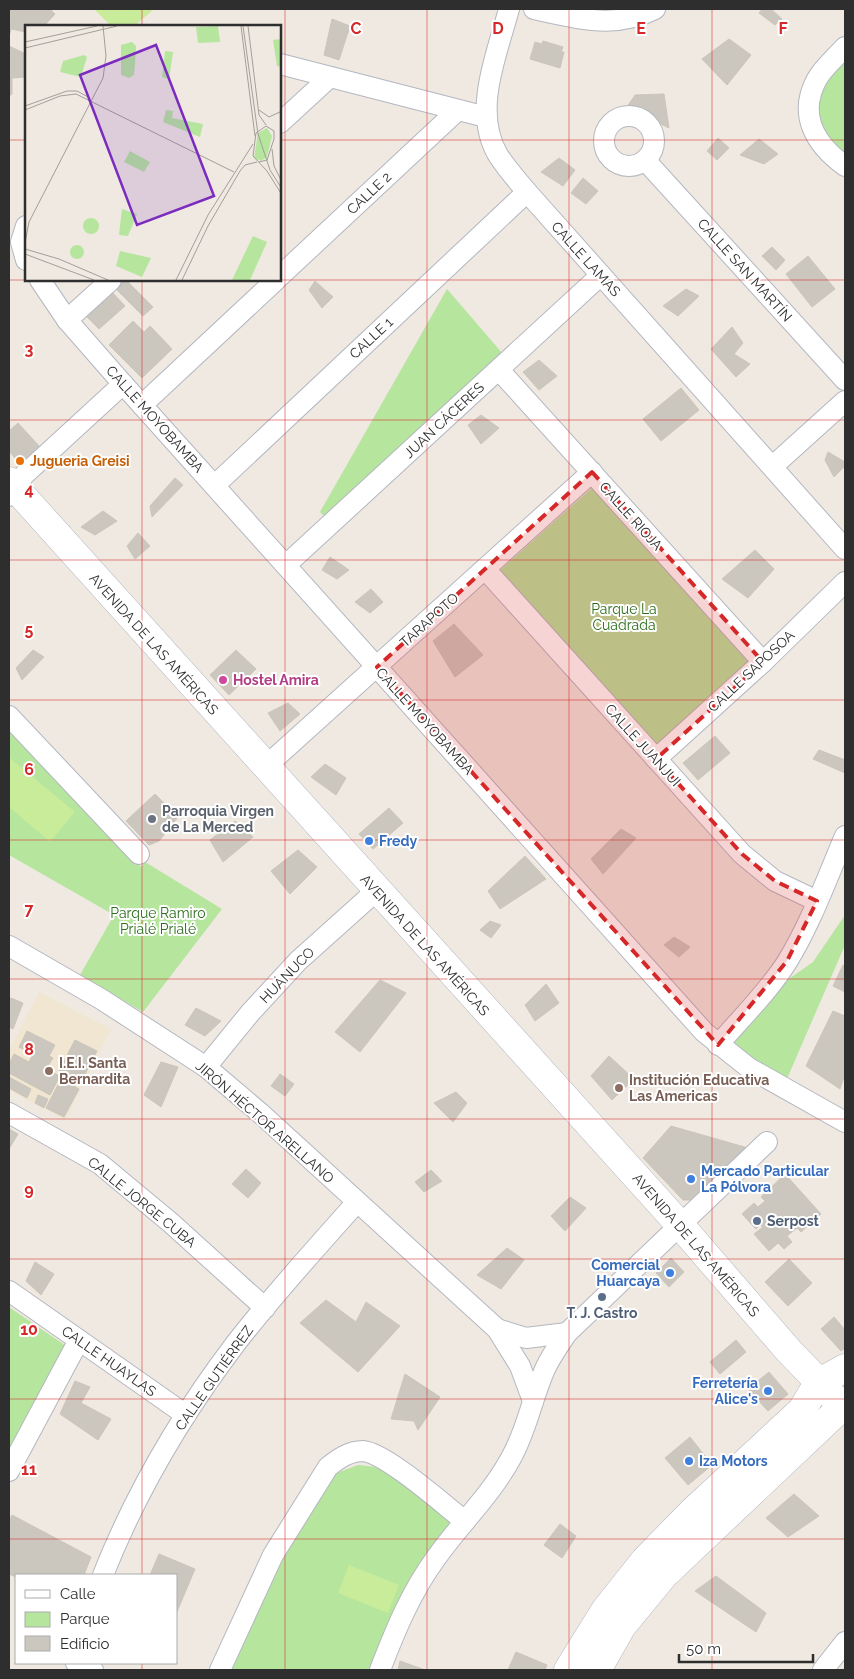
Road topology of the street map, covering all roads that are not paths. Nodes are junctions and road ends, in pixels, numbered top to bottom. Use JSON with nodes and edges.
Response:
{"nodes":[{"id":1,"x":509,"y":9,"type":"edge"},
{"id":2,"x":534,"y":9,"type":"edge"},
{"id":3,"x":655,"y":9,"type":"edge"},
{"id":4,"x":845,"y":47,"type":"edge"},
{"id":5,"x":281,"y":64,"type":"edge"},
{"id":6,"x":330,"y":77,"type":"junction"},
{"id":7,"x":458,"y":110,"type":"junction"},
{"id":8,"x":486,"y":117,"type":"junction"},
{"id":9,"x":281,"y":122,"type":"edge"},
{"id":10,"x":645,"y":160,"type":"dead end"},
{"id":11,"x":845,"y":166,"type":"edge"},
{"id":12,"x":526,"y":192,"type":"junction"},
{"id":13,"x":25,"y":229,"type":"edge"},
{"id":14,"x":25,"y":258,"type":"edge"},
{"id":15,"x":281,"y":275,"type":"edge"},
{"id":16,"x":601,"y":275,"type":"junction"},
{"id":17,"x":41,"y":281,"type":"edge"},
{"id":18,"x":110,"y":281,"type":"edge"},
{"id":19,"x":275,"y":281,"type":"edge"},
{"id":20,"x":67,"y":320,"type":"junction"},
{"id":21,"x":499,"y":370,"type":"junction"},
{"id":22,"x":845,"y":380,"type":"edge"},
{"id":23,"x":123,"y":384,"type":"junction"},
{"id":24,"x":845,"y":401,"type":"edge"},
{"id":25,"x":142,"y":405,"type":"junction"},
{"id":26,"x":772,"y":466,"type":"junction"},
{"id":27,"x":592,"y":472,"type":"junction"},
{"id":28,"x":215,"y":485,"type":"junction"},
{"id":29,"x":11,"y":488,"type":"edge"},
{"id":30,"x":845,"y":549,"type":"edge"},
{"id":31,"x":287,"y":564,"type":"junction"},
{"id":32,"x":485,"y":569,"type":"junction"},
{"id":33,"x":845,"y":582,"type":"edge"},
{"id":34,"x":763,"y":662,"type":"junction"},
{"id":35,"x":377,"y":667,"type":"junction"},
{"id":36,"x":9,"y":716,"type":"edge"},
{"id":37,"x":656,"y":759,"type":"junction"},
{"id":38,"x":265,"y":767,"type":"junction"},
{"id":39,"x":845,"y":836,"type":"edge"},
{"id":40,"x":139,"y":854,"type":"dead end"},
{"id":41,"x":376,"y":891,"type":"junction"},
{"id":42,"x":817,"y":901,"type":"junction"},
{"id":43,"x":9,"y":946,"type":"edge"},
{"id":44,"x":718,"y":1045,"type":"junction"},
{"id":45,"x":206,"y":1068,"type":"junction"},
{"id":46,"x":9,"y":1113,"type":"edge"},
{"id":47,"x":845,"y":1122,"type":"edge"},
{"id":48,"x":767,"y":1142,"type":"dead end"},
{"id":49,"x":357,"y":1202,"type":"junction"},
{"id":50,"x":680,"y":1225,"type":"junction"},
{"id":51,"x":9,"y":1291,"type":"edge"},
{"id":52,"x":265,"y":1308,"type":"junction"},
{"id":53,"x":497,"y":1330,"type":"junction"},
{"id":54,"x":567,"y":1333,"type":"junction"},
{"id":55,"x":79,"y":1340,"type":"junction"},
{"id":56,"x":845,"y":1368,"type":"edge"},
{"id":57,"x":818,"y":1383,"type":"junction"},
{"id":58,"x":533,"y":1401,"type":"junction"},
{"id":59,"x":844,"y":1409,"type":"edge"},
{"id":60,"x":186,"y":1415,"type":"junction"},
{"id":61,"x":9,"y":1472,"type":"edge"},
{"id":62,"x":465,"y":1521,"type":"junction"},
{"id":63,"x":104,"y":1574,"type":"edge"},
{"id":64,"x":845,"y":1642,"type":"edge"},
{"id":65,"x":78,"y":1664,"type":"edge"},
{"id":66,"x":93,"y":1670,"type":"edge"},
{"id":67,"x":220,"y":1670,"type":"edge"},
{"id":68,"x":380,"y":1670,"type":"edge"},
{"id":69,"x":568,"y":1670,"type":"edge"},
{"id":70,"x":598,"y":1670,"type":"edge"},
{"id":71,"x":823,"y":1670,"type":"edge"}],
"edges":[{"from":1,"to":8,"type":"street"},
{"from":2,"to":3,"type":"street"},
{"from":4,"to":11,"type":"street"},
{"from":5,"to":6,"type":"street"},
{"from":6,"to":7,"type":"street"},
{"from":6,"to":9,"type":"street"},
{"from":7,"to":8,"type":"street"},
{"from":7,"to":15,"type":"street","name":"CALLE 2"},
{"from":8,"to":12,"type":"street","name":"CALLE LAMAS"},
{"from":10,"to":22,"type":"street","name":"CALLE SAN MARTÍN"},
{"from":12,"to":16,"type":"street","name":"CALLE LAMAS"},
{"from":12,"to":28,"type":"street","name":"CALLE 1"},
{"from":13,"to":14,"type":"street"},
{"from":16,"to":21,"type":"street","name":"JUAN CÁCERES"},
{"from":16,"to":26,"type":"street","name":"CALLE LAMAS"},
{"from":17,"to":20,"type":"street","name":"CALLE MOYOBAMBA"},
{"from":18,"to":20,"type":"street"},
{"from":19,"to":25,"type":"street"},
{"from":20,"to":23,"type":"street","name":"CALLE MOYOBAMBA"},
{"from":21,"to":27,"type":"street","name":"CALLE RIOJA"},
{"from":21,"to":31,"type":"street","name":"JUAN CÁCERES"},
{"from":23,"to":25,"type":"street","name":"CALLE MOYOBAMBA"},
{"from":23,"to":29,"type":"street"},
{"from":24,"to":26,"type":"street"},
{"from":25,"to":28,"type":"street","name":"CALLE MOYOBAMBA"},
{"from":26,"to":30,"type":"street","name":"CALLE LAMAS"},
{"from":27,"to":32,"type":"street","name":"TARAPOTO"},
{"from":27,"to":34,"type":"street","name":"CALLE RIOJA"},
{"from":28,"to":31,"type":"street","name":"CALLE MOYOBAMBA"},
{"from":29,"to":38,"type":"street","name":"AVENIDA DE LAS AMÉRICAS"},
{"from":31,"to":35,"type":"street","name":"CALLE MOYOBAMBA"},
{"from":32,"to":35,"type":"street","name":"TARAPOTO"},
{"from":32,"to":37,"type":"street","name":"CALLE JUANJUI"},
{"from":33,"to":34,"type":"street","name":"CALLE SAPOSOA"},
{"from":34,"to":37,"type":"street","name":"CALLE SAPOSOA"},
{"from":35,"to":38,"type":"street","name":"TARAPOTO"},
{"from":35,"to":44,"type":"street","name":"CALLE MOYOBAMBA"},
{"from":36,"to":40,"type":"street"},
{"from":37,"to":42,"type":"street","name":"CALLE JUANJUI"},
{"from":38,"to":41,"type":"street","name":"AVENIDA DE LAS AMÉRICAS"},
{"from":39,"to":42,"type":"street"},
{"from":41,"to":45,"type":"street","name":"HUÁNUCO"},
{"from":41,"to":50,"type":"street","name":"AVENIDA DE LAS AMÉRICAS"},
{"from":42,"to":44,"type":"street"},
{"from":43,"to":45,"type":"street","name":"JIRÓN HÉCTOR ARELLANO"},
{"from":44,"to":47,"type":"street","name":"CALLE MOYOBAMBA"},
{"from":45,"to":49,"type":"street","name":"JIRÓN HÉCTOR ARELLANO"},
{"from":46,"to":52,"type":"street","name":"CALLE JORGE CUBA"},
{"from":48,"to":50,"type":"street"},
{"from":49,"to":52,"type":"street","name":"CALLE GUTIÉRREZ"},
{"from":49,"to":53,"type":"street","name":"JIRÓN HÉCTOR ARELLANO"},
{"from":50,"to":54,"type":"street"},
{"from":50,"to":57,"type":"street","name":"AVENIDA DE LAS AMÉRICAS"},
{"from":51,"to":55,"type":"street","name":"CALLE HUAYLAS"},
{"from":52,"to":60,"type":"street","name":"CALLE GUTIÉRREZ"},
{"from":53,"to":54,"type":"street","name":"JIRÓN HÉCTOR ARELLANO"},
{"from":53,"to":58,"type":"street","name":"JIRÓN HÉCTOR ARELLANO"},
{"from":54,"to":58,"type":"street"},
{"from":55,"to":60,"type":"street","name":"CALLE HUAYLAS"},
{"from":55,"to":61,"type":"street"},
{"from":56,"to":57,"type":"street"},
{"from":57,"to":59,"type":"street","name":"AVENIDA DE LAS AMÉRICAS"},
{"from":57,"to":69,"type":"street"},
{"from":58,"to":62,"type":"street"},
{"from":59,"to":70,"type":"street"},
{"from":60,"to":63,"type":"street","name":"CALLE GUTIÉRREZ"},
{"from":62,"to":67,"type":"street"},
{"from":62,"to":68,"type":"street"},
{"from":64,"to":71,"type":"street"},
{"from":65,"to":66,"type":"street"}]}
